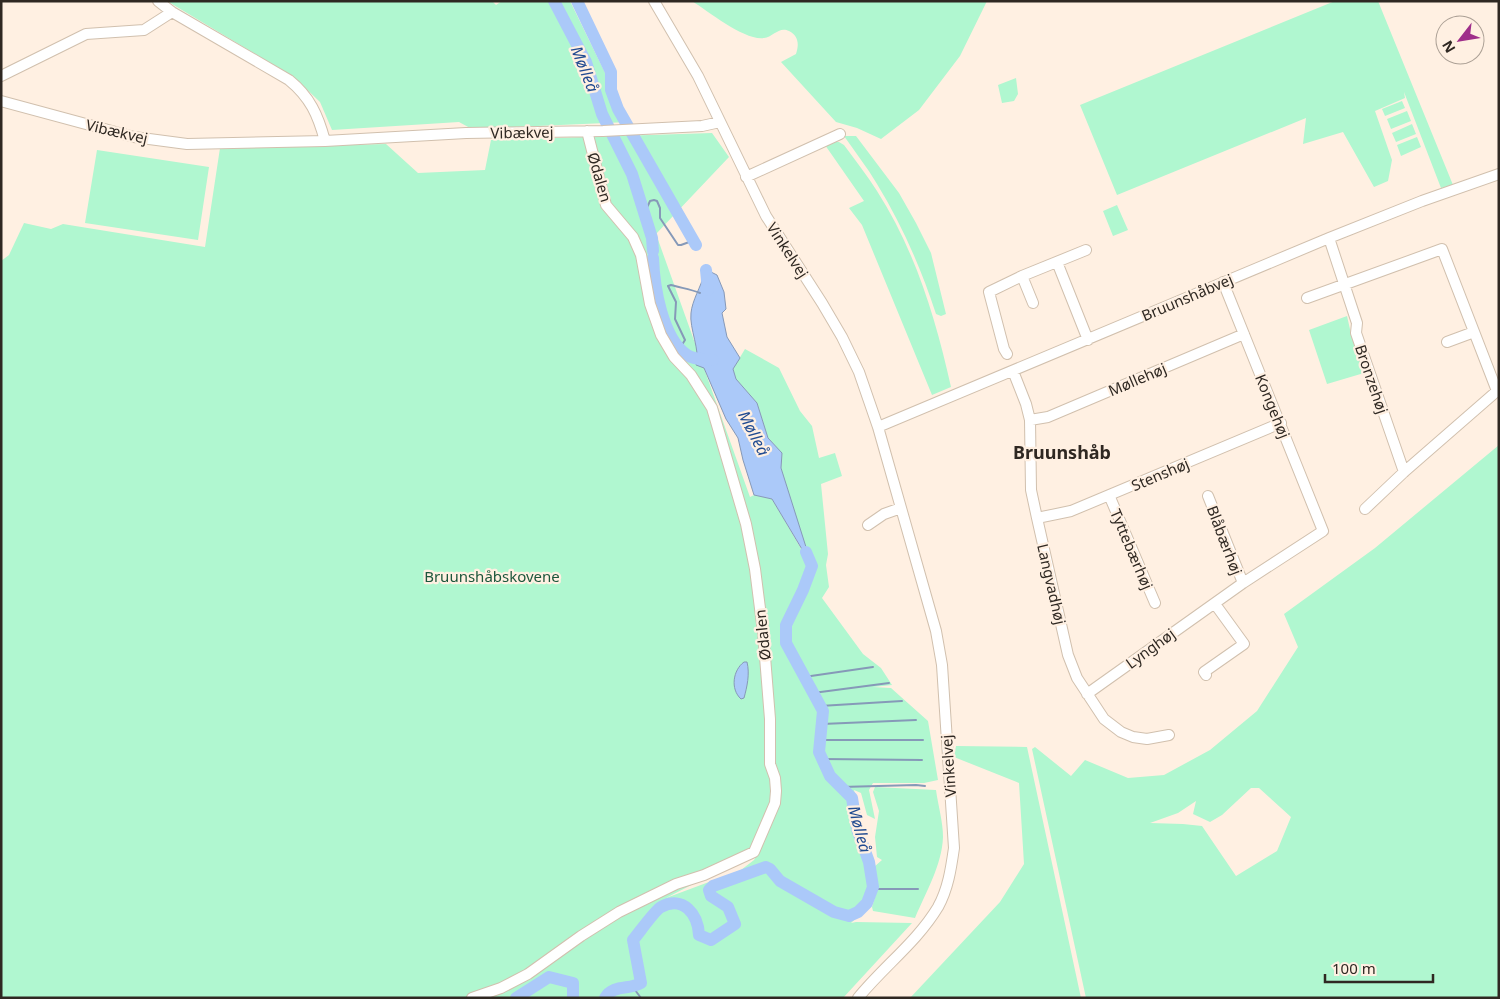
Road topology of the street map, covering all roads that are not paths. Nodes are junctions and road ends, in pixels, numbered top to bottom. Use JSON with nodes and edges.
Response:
{"nodes":[{"id":1,"x":158,"y":1,"type":"edge"},
{"id":2,"x":654,"y":1,"type":"edge"},
{"id":3,"x":172,"y":12,"type":"junction"},
{"id":4,"x":1,"y":76,"type":"edge"},
{"id":5,"x":1,"y":101,"type":"edge"},
{"id":6,"x":720,"y":122,"type":"junction"},
{"id":7,"x":587,"y":131,"type":"junction"},
{"id":8,"x":840,"y":134,"type":"dead end"},
{"id":9,"x":325,"y":141,"type":"junction"},
{"id":10,"x":1499,"y":174,"type":"edge"},
{"id":11,"x":746,"y":177,"type":"junction"},
{"id":12,"x":1329,"y":238,"type":"junction"},
{"id":13,"x":1086,"y":250,"type":"dead end"},
{"id":14,"x":1057,"y":262,"type":"junction"},
{"id":15,"x":1022,"y":276,"type":"junction"},
{"id":16,"x":1222,"y":282,"type":"junction"},
{"id":17,"x":1344,"y":284,"type":"junction"},
{"id":18,"x":1306,"y":298,"type":"dead end"},
{"id":19,"x":1033,"y":303,"type":"dead end"},
{"id":20,"x":1474,"y":332,"type":"junction"},
{"id":21,"x":1244,"y":334,"type":"junction"},
{"id":22,"x":1088,"y":340,"type":"junction"},
{"id":23,"x":1447,"y":342,"type":"dead end"},
{"id":24,"x":1007,"y":354,"type":"dead end"},
{"id":25,"x":1013,"y":371,"type":"junction"},
{"id":26,"x":1030,"y":420,"type":"junction"},
{"id":27,"x":1280,"y":423,"type":"junction"},
{"id":28,"x":878,"y":427,"type":"junction"},
{"id":29,"x":1404,"y":472,"type":"junction"},
{"id":30,"x":1109,"y":495,"type":"junction"},
{"id":31,"x":1208,"y":496,"type":"dead end"},
{"id":32,"x":901,"y":508,"type":"junction"},
{"id":33,"x":1365,"y":509,"type":"dead end"},
{"id":34,"x":1037,"y":518,"type":"junction"},
{"id":35,"x":868,"y":525,"type":"dead end"},
{"id":36,"x":1323,"y":531,"type":"joint"},
{"id":37,"x":1242,"y":583,"type":"junction"},
{"id":38,"x":1155,"y":603,"type":"dead end"},
{"id":39,"x":1215,"y":604,"type":"junction"},
{"id":40,"x":1206,"y":675,"type":"dead end"},
{"id":41,"x":1087,"y":694,"type":"junction"},
{"id":42,"x":1169,"y":735,"type":"dead end"},
{"id":43,"x":472,"y":998,"type":"edge"},
{"id":44,"x":858,"y":998,"type":"edge"}],
"edges":[{"from":1,"to":3,"type":"street"},
{"from":2,"to":6,"type":"street","name":"Vinkelvej"},
{"from":3,"to":4,"type":"street"},
{"from":3,"to":9,"type":"street"},
{"from":5,"to":9,"type":"street","name":"Vibækvej"},
{"from":6,"to":7,"type":"street","name":"Vibækvej"},
{"from":6,"to":11,"type":"street","name":"Vinkelvej"},
{"from":7,"to":9,"type":"street","name":"Vibækvej"},
{"from":7,"to":43,"type":"street","name":"Ødalen"},
{"from":8,"to":11,"type":"street"},
{"from":10,"to":12,"type":"street","name":"Bruunshåbvej"},
{"from":11,"to":28,"type":"street","name":"Vinkelvej"},
{"from":12,"to":16,"type":"street","name":"Bruunshåbvej"},
{"from":12,"to":17,"type":"street","name":"Bronzehøj"},
{"from":13,"to":14,"type":"street"},
{"from":14,"to":15,"type":"street"},
{"from":14,"to":22,"type":"street"},
{"from":15,"to":19,"type":"street"},
{"from":15,"to":24,"type":"street"},
{"from":16,"to":21,"type":"street","name":"Kongehøj"},
{"from":16,"to":22,"type":"street","name":"Bruunshåbvej"},
{"from":17,"to":18,"type":"street"},
{"from":17,"to":20,"type":"street"},
{"from":17,"to":29,"type":"street","name":"Bronzehøj"},
{"from":20,"to":23,"type":"street"},
{"from":20,"to":29,"type":"street"},
{"from":21,"to":26,"type":"street","name":"Møllehøj"},
{"from":21,"to":27,"type":"street","name":"Kongehøj"},
{"from":22,"to":25,"type":"street","name":"Bruunshåbvej"},
{"from":25,"to":26,"type":"street","name":"Langvadhøj"},
{"from":25,"to":28,"type":"street","name":"Bruunshåbvej"},
{"from":26,"to":34,"type":"street","name":"Langvadhøj"},
{"from":27,"to":30,"type":"street","name":"Stenshøj"},
{"from":27,"to":36,"type":"street","name":"Kongehøj"},
{"from":28,"to":32,"type":"street","name":"Vinkelvej"},
{"from":29,"to":33,"type":"street"},
{"from":30,"to":34,"type":"street","name":"Stenshøj"},
{"from":30,"to":38,"type":"street","name":"Tyttebærhøj"},
{"from":31,"to":37,"type":"street","name":"Blåbærhøj"},
{"from":32,"to":35,"type":"street"},
{"from":32,"to":44,"type":"street","name":"Vinkelvej"},
{"from":34,"to":41,"type":"street","name":"Langvadhøj"},
{"from":36,"to":37,"type":"street","name":"Lynghøj"},
{"from":37,"to":39,"type":"street","name":"Lynghøj"},
{"from":39,"to":40,"type":"street"},
{"from":39,"to":41,"type":"street","name":"Lynghøj"},
{"from":41,"to":42,"type":"street","name":"Langvadhøj"}]}
